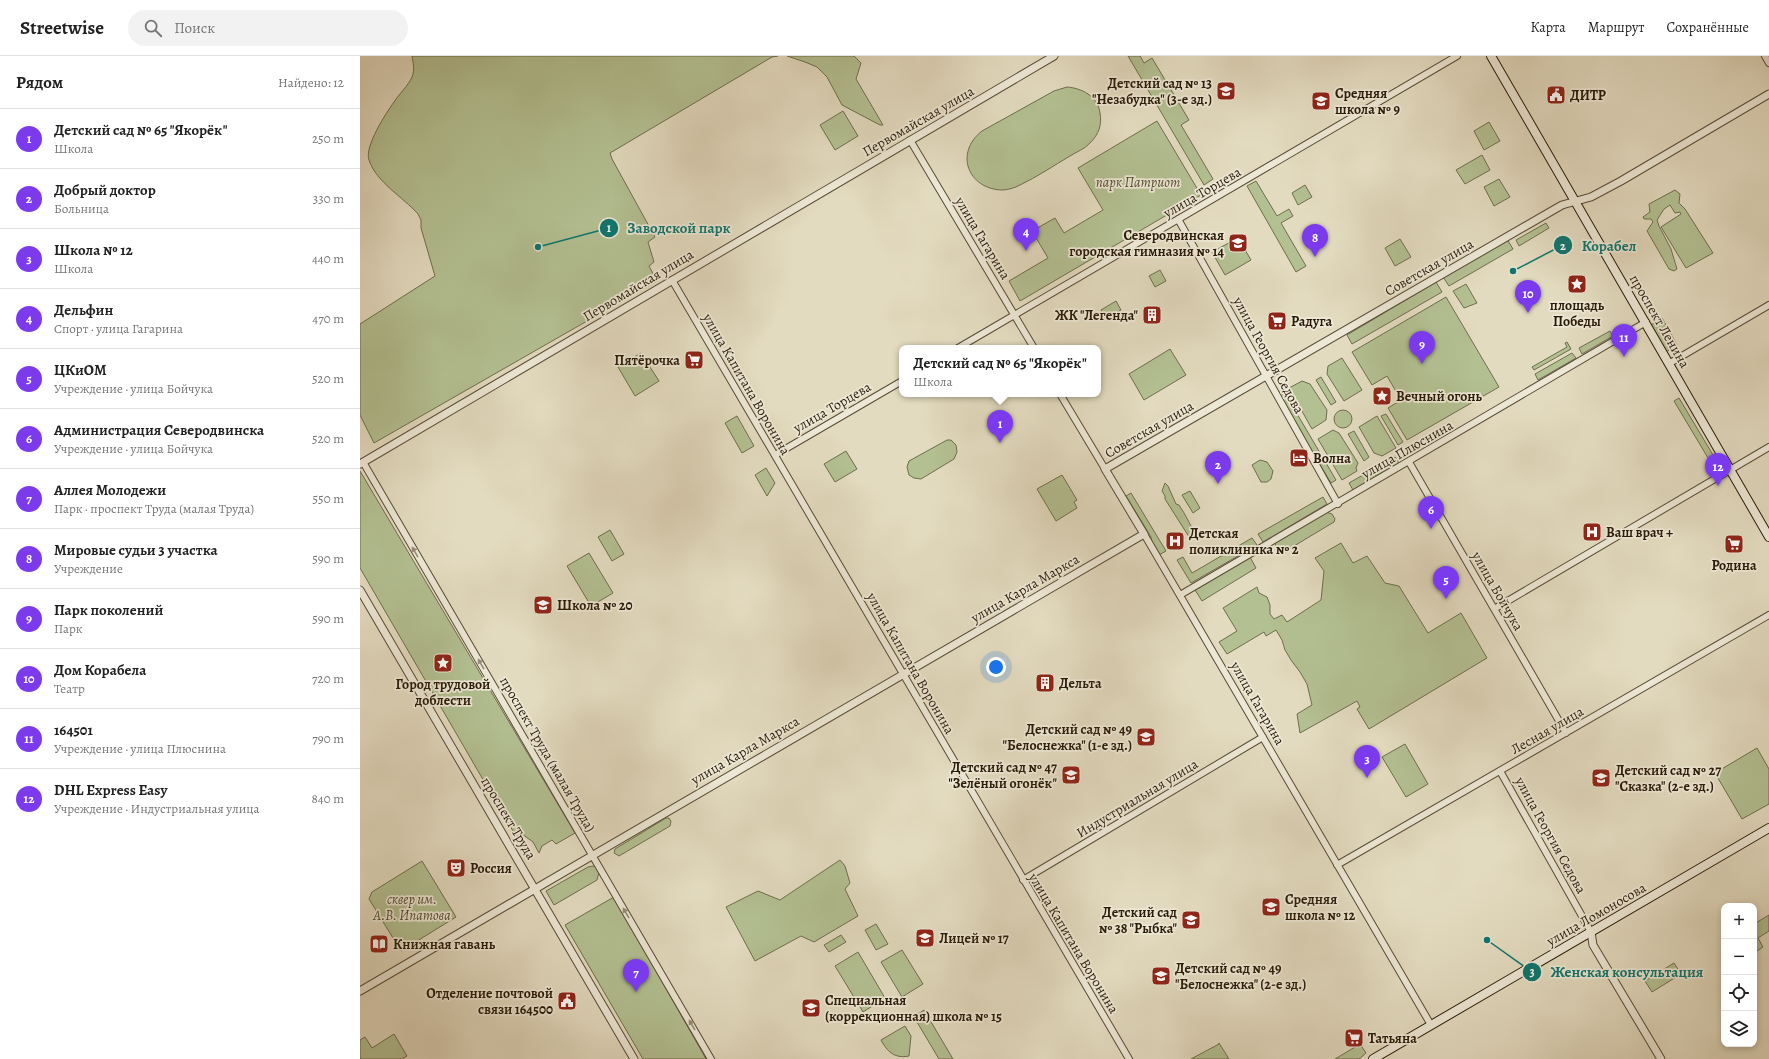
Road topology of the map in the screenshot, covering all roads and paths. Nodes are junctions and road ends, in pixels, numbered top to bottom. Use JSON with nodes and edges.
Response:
{"nodes":[{"id":1,"x":1054,"y":56,"type":"edge"},
{"id":2,"x":1458,"y":56,"type":"edge"},
{"id":3,"x":1492,"y":56,"type":"edge"},
{"id":4,"x":1765,"y":56,"type":"edge"},
{"id":5,"x":1769,"y":63,"type":"edge"},
{"id":6,"x":1769,"y":94,"type":"edge"},
{"id":7,"x":910,"y":140,"type":"junction"},
{"id":8,"x":1575,"y":201,"type":"junction"},
{"id":9,"x":1178,"y":219,"type":"junction"},
{"id":10,"x":672,"y":280,"type":"junction"},
{"id":11,"x":1769,"y":305,"type":"edge"},
{"id":12,"x":1014,"y":315,"type":"junction"},
{"id":13,"x":1646,"y":322,"type":"junction"},
{"id":14,"x":963,"y":345,"type":"edge"},
{"id":15,"x":1032,"y":345,"type":"edge"},
{"id":16,"x":1670,"y":363,"type":"junction"},
{"id":17,"x":1266,"y":376,"type":"junction"},
{"id":18,"x":899,"y":383,"type":"edge"},
{"id":19,"x":1062,"y":397,"type":"edge"},
{"id":20,"x":1769,"y":447,"type":"edge"},
{"id":21,"x":775,"y":455,"type":"junction"},
{"id":22,"x":1409,"y":462,"type":"junction"},
{"id":23,"x":361,"y":463,"type":"edge"},
{"id":24,"x":1105,"y":469,"type":"junction"},
{"id":25,"x":1731,"y":470,"type":"junction"},
{"id":26,"x":1338,"y":504,"type":"junction"},
{"id":27,"x":1144,"y":534,"type":"junction"},
{"id":28,"x":1769,"y":537,"type":"edge"},
{"id":29,"x":360,"y":590,"type":"edge"},
{"id":30,"x":1180,"y":595,"type":"junction"},
{"id":31,"x":1494,"y":609,"type":"junction"},
{"id":32,"x":1769,"y":615,"type":"edge"},
{"id":33,"x":903,"y":674,"type":"junction"},
{"id":34,"x":1566,"y":733,"type":"junction"},
{"id":35,"x":1263,"y":737,"type":"junction"},
{"id":36,"x":1500,"y":771,"type":"junction"},
{"id":37,"x":1769,"y":828,"type":"edge"},
{"id":38,"x":593,"y":854,"type":"junction"},
{"id":39,"x":1337,"y":865,"type":"junction"},
{"id":40,"x":1023,"y":880,"type":"junction"},
{"id":41,"x":535,"y":888,"type":"junction"},
{"id":42,"x":1590,"y":932,"type":"junction"},
{"id":43,"x":360,"y":991,"type":"edge"},
{"id":44,"x":1431,"y":1025,"type":"junction"},
{"id":45,"x":634,"y":1059,"type":"edge"},
{"id":46,"x":711,"y":1059,"type":"edge"},
{"id":47,"x":1129,"y":1059,"type":"edge"},
{"id":48,"x":1373,"y":1059,"type":"edge"},
{"id":49,"x":1661,"y":1059,"type":"edge"}],
"edges":[{"from":1,"to":7,"type":"street","name":"Первомайская улица"},
{"from":2,"to":9,"type":"street","name":"улица Торцева"},
{"from":3,"to":8,"type":"main road","name":"проспект Ленина"},
{"from":4,"to":5,"type":"street"},
{"from":6,"to":8,"type":"street","name":"Советская улица"},
{"from":7,"to":10,"type":"street","name":"Первомайская улица"},
{"from":7,"to":12,"type":"street","name":"улица Гагарина"},
{"from":8,"to":13,"type":"main road","name":"проспект Ленина"},
{"from":8,"to":17,"type":"street","name":"Советская улица"},
{"from":9,"to":12,"type":"street","name":"улица Торцева"},
{"from":9,"to":17,"type":"street","name":"улица Георгия Седова"},
{"from":10,"to":21,"type":"street","name":"улица Капитана Воронина"},
{"from":10,"to":23,"type":"street","name":"Первомайская улица"},
{"from":11,"to":16,"type":"street"},
{"from":12,"to":14,"type":"street","name":"улица Торцева"},
{"from":12,"to":15,"type":"street","name":"улица Гагарина"},
{"from":13,"to":16,"type":"main road","name":"проспект Ленина"},
{"from":13,"to":22,"type":"street","name":"улица Плюснина"},
{"from":16,"to":25,"type":"main road","name":"проспект Ленина"},
{"from":17,"to":24,"type":"street","name":"Советская улица"},
{"from":17,"to":26,"type":"street","name":"улица Георгия Седова"},
{"from":18,"to":21,"type":"street","name":"улица Торцева"},
{"from":19,"to":24,"type":"street","name":"улица Гагарина"},
{"from":20,"to":25,"type":"street"},
{"from":21,"to":33,"type":"street","name":"улица Капитана Воронина"},
{"from":22,"to":26,"type":"street","name":"улица Плюснина"},
{"from":22,"to":31,"type":"street","name":"улица Бойчука"},
{"from":38,"to":23,"type":"street","name":"проспект Труда (малая Труда)","one_way":true},
{"from":24,"to":27,"type":"street","name":"улица Гагарина"},
{"from":25,"to":28,"type":"main road","name":"проспект Ленина"},
{"from":25,"to":31,"type":"street"},
{"from":26,"to":30,"type":"street","name":"улица Плюснина"},
{"from":27,"to":30,"type":"street","name":"улица Гагарина"},
{"from":27,"to":33,"type":"street","name":"улица Карла Маркса"},
{"from":29,"to":41,"type":"street","name":"проспект Труда"},
{"from":30,"to":35,"type":"street","name":"улица Гагарина"},
{"from":31,"to":34,"type":"street","name":"улица Бойчука"},
{"from":32,"to":34,"type":"street","name":"Лесная улица"},
{"from":33,"to":38,"type":"street","name":"улица Карла Маркса"},
{"from":33,"to":40,"type":"street","name":"улица Капитана Воронина"},
{"from":34,"to":36,"type":"street","name":"Лесная улица"},
{"from":35,"to":39,"type":"street","name":"улица Гагарина"},
{"from":35,"to":40,"type":"street","name":"Индустриальная улица"},
{"from":36,"to":39,"type":"street","name":"Лесная улица"},
{"from":36,"to":42,"type":"street","name":"улица Георгия Седова"},
{"from":37,"to":42,"type":"main road","name":"улица Ломоносова"},
{"from":38,"to":41,"type":"street","name":"улица Карла Маркса"},
{"from":46,"to":38,"type":"street","name":"проспект Труда (малая Труда)","one_way":true},
{"from":39,"to":44,"type":"street","name":"улица Гагарина"},
{"from":40,"to":47,"type":"street","name":"улица Капитана Воронина"},
{"from":41,"to":43,"type":"street","name":"улица Карла Маркса"},
{"from":41,"to":45,"type":"street","name":"проспект Труда"},
{"from":42,"to":44,"type":"main road","name":"улица Ломоносова"},
{"from":42,"to":49,"type":"street","name":"улица Георгия Седова"},
{"from":44,"to":48,"type":"main road","name":"улица Ломоносова"}]}
